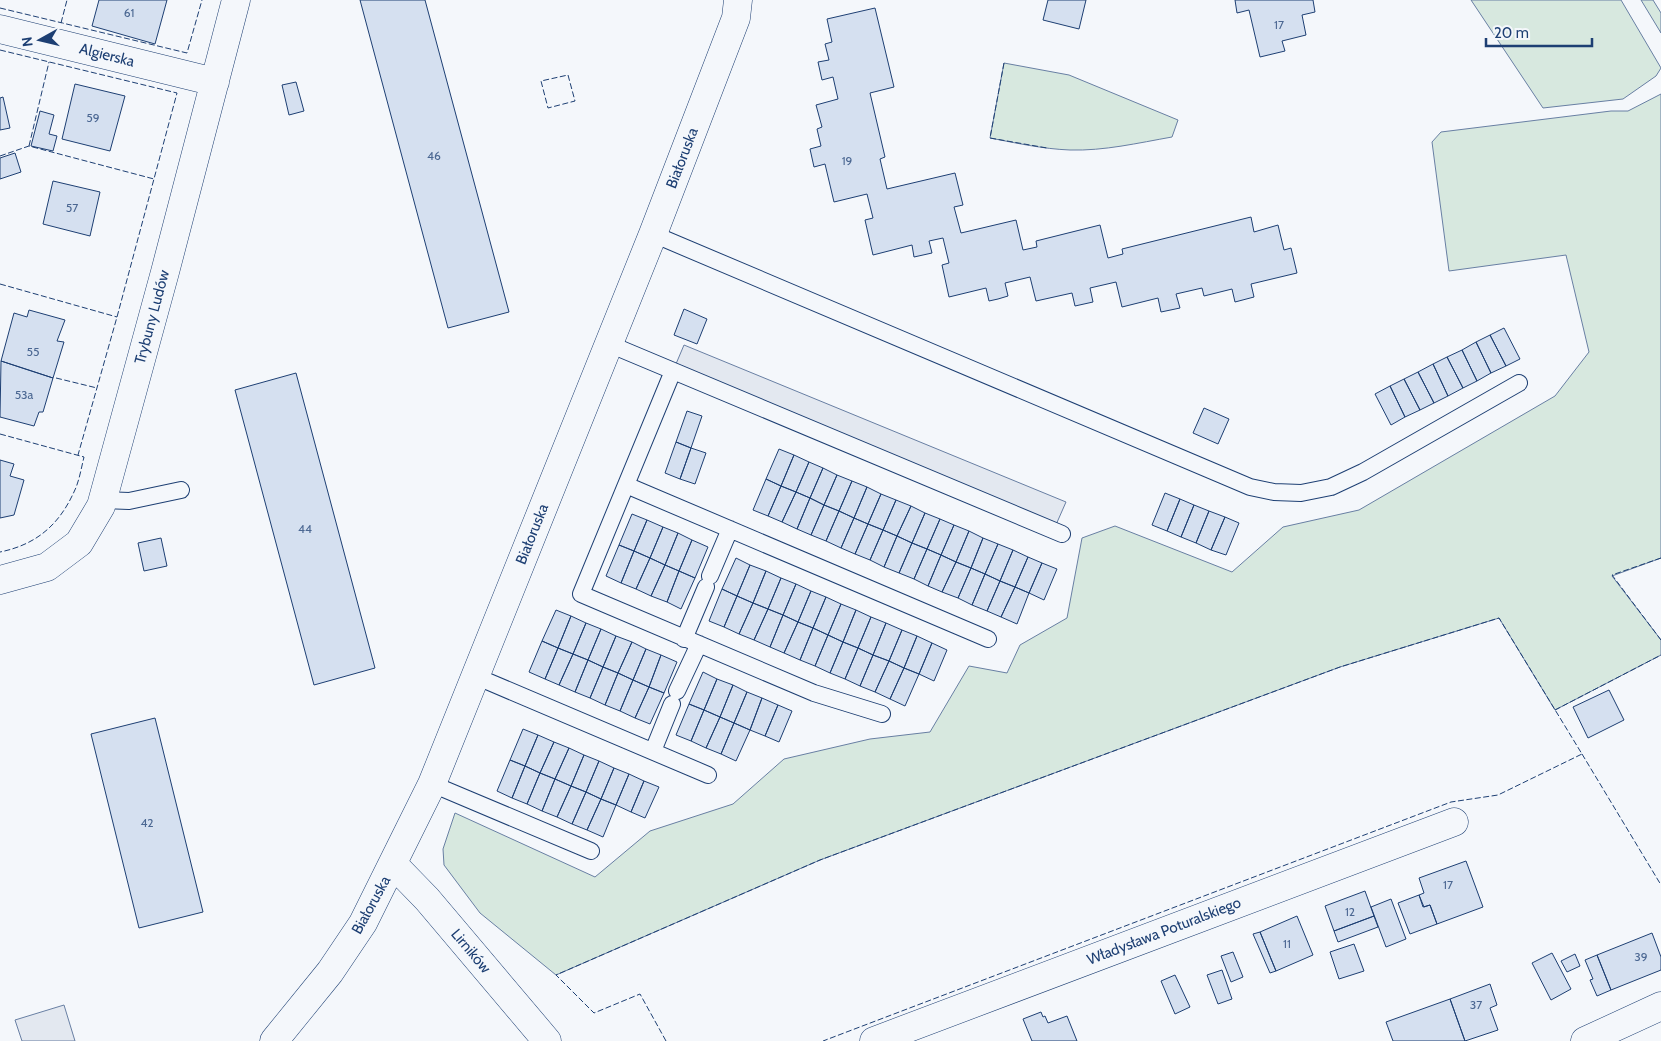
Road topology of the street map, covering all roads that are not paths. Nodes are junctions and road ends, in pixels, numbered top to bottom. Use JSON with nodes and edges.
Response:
{"nodes":[{"id":1,"x":236,"y":0,"type":"edge"},
{"id":2,"x":738,"y":0,"type":"edge"},
{"id":3,"x":0,"y":29,"type":"edge"},
{"id":4,"x":215,"y":82,"type":"junction"},
{"id":5,"x":653,"y":234,"type":"junction"},
{"id":6,"x":609,"y":344,"type":"junction"},
{"id":7,"x":673,"y":371,"type":"junction"},
{"id":8,"x":1519,"y":383,"type":"dead end"},
{"id":9,"x":626,"y":485,"type":"junction"},
{"id":10,"x":181,"y":490,"type":"dead end"},
{"id":11,"x":103,"y":500,"type":"junction"},
{"id":12,"x":730,"y":529,"type":"junction"},
{"id":13,"x":1062,"y":534,"type":"dead end"},
{"id":14,"x":0,"y":580,"type":"edge"},
{"id":15,"x":988,"y":639,"type":"dead end"},
{"id":16,"x":692,"y":642,"type":"junction"},
{"id":17,"x":475,"y":676,"type":"junction"},
{"id":18,"x":882,"y":714,"type":"dead end"},
{"id":19,"x":653,"y":751,"type":"junction"},
{"id":20,"x":708,"y":775,"type":"dead end"},
{"id":21,"x":432,"y":784,"type":"junction"},
{"id":22,"x":1454,"y":822,"type":"dead end"},
{"id":23,"x":591,"y":851,"type":"dead end"},
{"id":24,"x":393,"y":864,"type":"junction"},
{"id":25,"x":1661,"y":1006,"type":"edge"},
{"id":26,"x":274,"y":1041,"type":"edge"},
{"id":27,"x":547,"y":1041,"type":"edge"},
{"id":28,"x":874,"y":1041,"type":"edge"},
{"id":29,"x":1585,"y":1041,"type":"edge"}],
"edges":[{"from":1,"to":4,"type":"street","name":"Trybuny Ludów"},
{"from":2,"to":5,"type":"street","name":"Białoruska"},
{"from":3,"to":4,"type":"street","name":"Algierska"},
{"from":4,"to":11,"type":"street","name":"Trybuny Ludów"},
{"from":5,"to":6,"type":"street","name":"Białoruska"},
{"from":5,"to":8,"type":"lane"},
{"from":6,"to":7,"type":"lane"},
{"from":6,"to":17,"type":"street","name":"Białoruska"},
{"from":7,"to":9,"type":"lane"},
{"from":7,"to":13,"type":"lane"},
{"from":9,"to":12,"type":"lane"},
{"from":9,"to":16,"type":"lane"},
{"from":10,"to":11,"type":"lane"},
{"from":11,"to":14,"type":"street","name":"Trybuny Ludów"},
{"from":12,"to":15,"type":"lane"},
{"from":12,"to":16,"type":"lane"},
{"from":16,"to":18,"type":"lane"},
{"from":16,"to":19,"type":"lane"},
{"from":17,"to":19,"type":"lane"},
{"from":17,"to":21,"type":"street","name":"Białoruska"},
{"from":19,"to":20,"type":"lane"},
{"from":21,"to":23,"type":"lane"},
{"from":21,"to":24,"type":"street","name":"Białoruska"},
{"from":22,"to":28,"type":"street","name":"Władysława Poturalskiego"},
{"from":24,"to":26,"type":"street","name":"Białoruska"},
{"from":24,"to":27,"type":"street","name":"Lirników"},
{"from":25,"to":29,"type":"street"}]}
